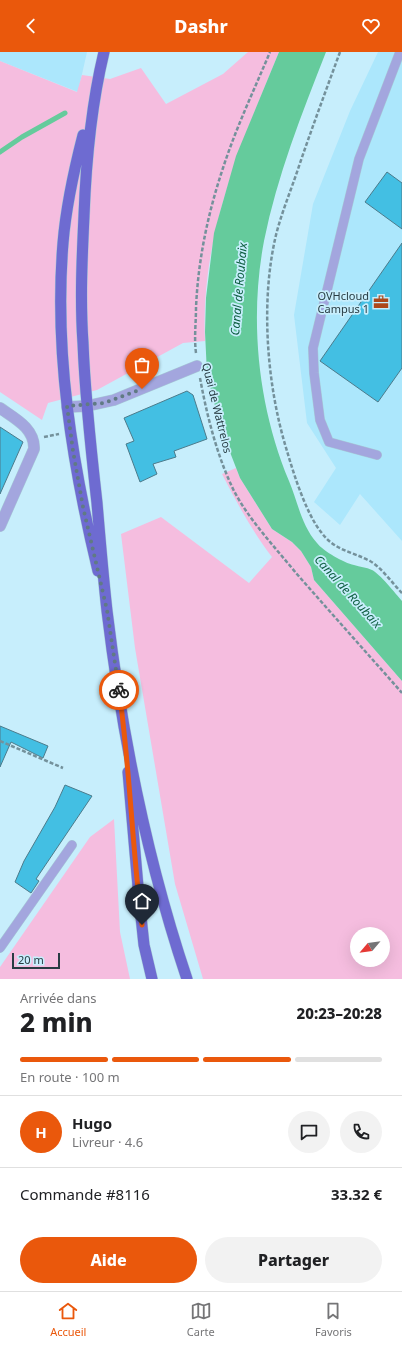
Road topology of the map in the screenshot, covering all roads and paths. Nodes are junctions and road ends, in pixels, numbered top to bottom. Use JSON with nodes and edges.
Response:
{"nodes":[{"id":1,"x":104,"y":52,"type":"edge"},
{"id":2,"x":270,"y":52,"type":"edge"},
{"id":3,"x":400,"y":52,"type":"edge"},
{"id":4,"x":92,"y":107,"type":"junction"},
{"id":5,"x":197,"y":366,"type":"junction"},
{"id":6,"x":67,"y":406,"type":"junction"},
{"id":7,"x":87,"y":406,"type":"junction"},
{"id":8,"x":0,"y":408,"type":"edge"},
{"id":9,"x":377,"y":455,"type":"dead end"},
{"id":10,"x":0,"y":526,"type":"edge"},
{"id":11,"x":107,"y":610,"type":"junction"},
{"id":12,"x":402,"y":693,"type":"edge"},
{"id":13,"x":124,"y":728,"type":"junction"},
{"id":14,"x":0,"y":741,"type":"edge"},
{"id":15,"x":63,"y":768,"type":"dead end"},
{"id":16,"x":72,"y":845,"type":"dead end"},
{"id":17,"x":0,"y":948,"type":"edge"},
{"id":18,"x":152,"y":979,"type":"edge"},
{"id":19,"x":187,"y":979,"type":"edge"}],
"edges":[{"from":1,"to":4,"type":"main road"},
{"from":2,"to":5,"type":"path","name":"Quai de Wattrelos"},
{"from":3,"to":9,"type":"lane"},
{"from":4,"to":6,"type":"main road"},
{"from":4,"to":7,"type":"main road"},
{"from":5,"to":7,"type":"street"},
{"from":5,"to":12,"type":"path","name":"Quai de Wattrelos"},
{"from":6,"to":7,"type":"street"},
{"from":6,"to":11,"type":"main road"},
{"from":7,"to":11,"type":"main road"},
{"from":8,"to":10,"type":"street"},
{"from":11,"to":13,"type":"main road"},
{"from":13,"to":18,"type":"main road"},
{"from":13,"to":19,"type":"main road"},
{"from":14,"to":15,"type":"path"},
{"from":16,"to":17,"type":"lane"}]}
